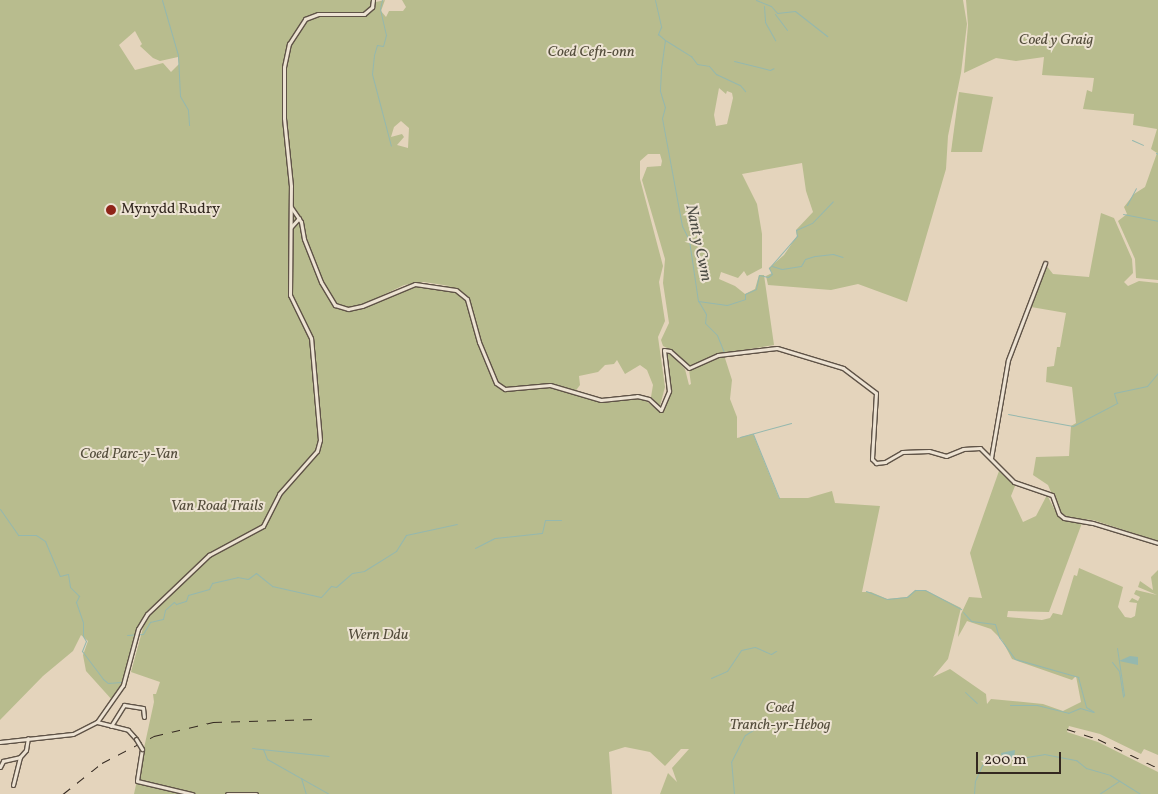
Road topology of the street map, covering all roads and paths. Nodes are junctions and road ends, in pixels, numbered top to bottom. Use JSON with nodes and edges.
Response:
{"nodes":[{"id":1,"x":374,"y":0,"type":"edge"},
{"id":2,"x":291,"y":207,"type":"junction"},
{"id":3,"x":299,"y":218,"type":"junction"},
{"id":4,"x":291,"y":228,"type":"junction"},
{"id":5,"x":1045,"y":263,"type":"dead end"},
{"id":6,"x":991,"y":458,"type":"junction"},
{"id":7,"x":1158,"y":543,"type":"edge"},
{"id":8,"x":144,"y":717,"type":"dead end"},
{"id":9,"x":97,"y":722,"type":"junction"},
{"id":10,"x":111,"y":726,"type":"junction"},
{"id":11,"x":28,"y":738,"type":"junction"},
{"id":12,"x":0,"y":742,"type":"edge"},
{"id":13,"x":20,"y":758,"type":"junction"},
{"id":14,"x":0,"y":767,"type":"edge"},
{"id":15,"x":13,"y":785,"type":"dead end"},
{"id":16,"x":192,"y":794,"type":"edge"},
{"id":17,"x":227,"y":794,"type":"edge"},
{"id":18,"x":256,"y":794,"type":"edge"}],
"edges":[{"from":1,"to":2,"type":"street"},
{"from":2,"to":3,"type":"street"},
{"from":2,"to":4,"type":"street"},
{"from":3,"to":4,"type":"street"},
{"from":3,"to":6,"type":"street"},
{"from":4,"to":9,"type":"street"},
{"from":5,"to":6,"type":"street"},
{"from":6,"to":7,"type":"street"},
{"from":8,"to":10,"type":"street"},
{"from":9,"to":10,"type":"street"},
{"from":9,"to":11,"type":"street"},
{"from":10,"to":16,"type":"street","bridge":true},
{"from":11,"to":12,"type":"street"},
{"from":11,"to":13,"type":"street"},
{"from":13,"to":14,"type":"street"},
{"from":13,"to":15,"type":"street"},
{"from":17,"to":18,"type":"street"}]}
